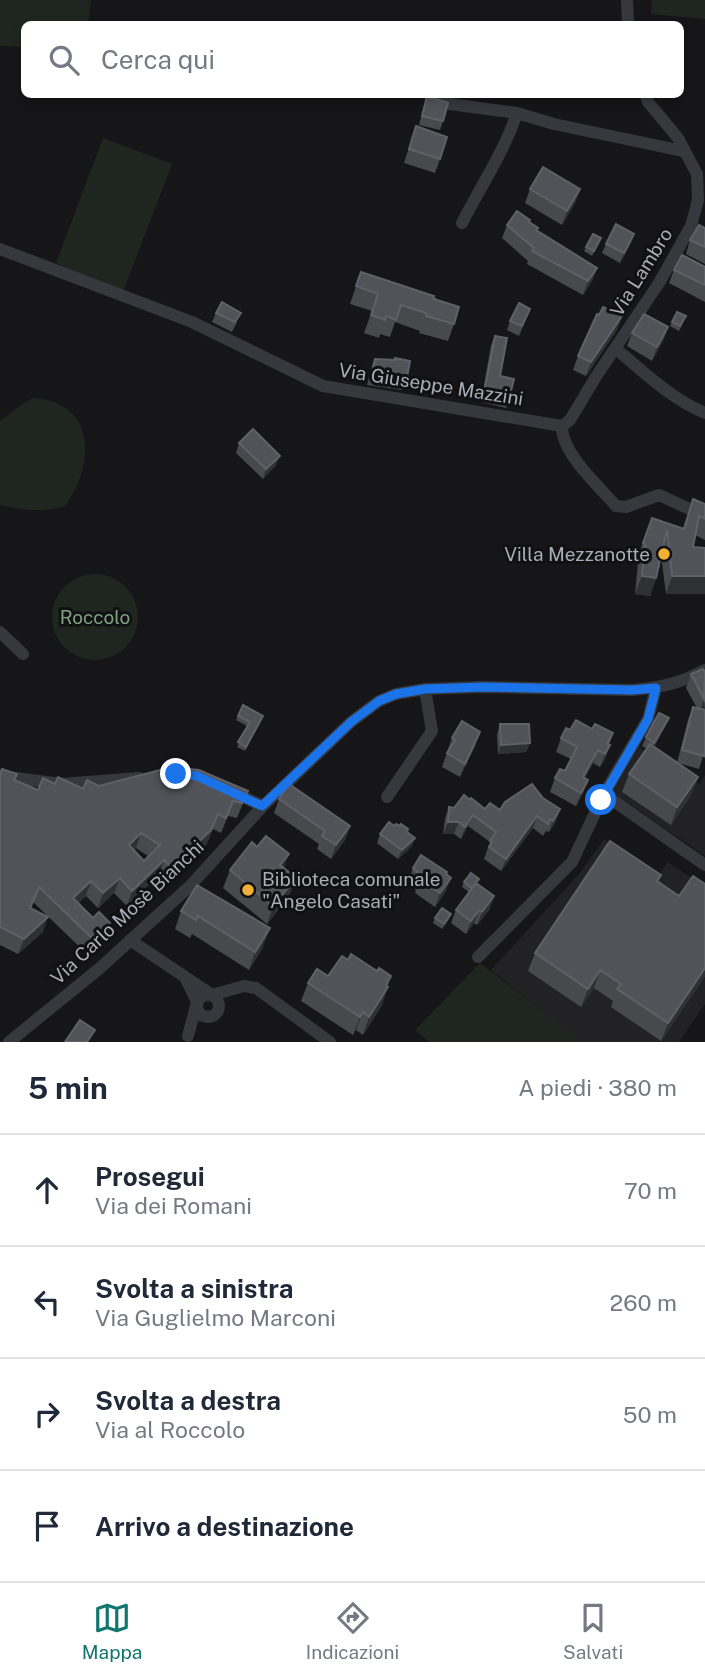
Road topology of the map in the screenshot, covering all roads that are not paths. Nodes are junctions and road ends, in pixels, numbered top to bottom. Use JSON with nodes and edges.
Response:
{"nodes":[{"id":1,"x":627,"y":0,"type":"edge"},
{"id":2,"x":628,"y":21,"type":"edge"},
{"id":3,"x":646,"y":98,"type":"edge"},
{"id":4,"x":442,"y":103,"type":"edge"},
{"id":5,"x":517,"y":113,"type":"junction"},
{"id":6,"x":683,"y":151,"type":"junction"},
{"id":7,"x":462,"y":223,"type":"dead end"},
{"id":8,"x":0,"y":249,"type":"edge"},
{"id":9,"x":616,"y":349,"type":"junction"},
{"id":10,"x":705,"y":413,"type":"edge"},
{"id":11,"x":562,"y":426,"type":"junction"},
{"id":12,"x":705,"y":516,"type":"edge"},
{"id":13,"x":0,"y":632,"type":"edge"},
{"id":14,"x":23,"y":654,"type":"dead end"},
{"id":15,"x":705,"y":670,"type":"edge"},
{"id":16,"x":656,"y":688,"type":"junction"},
{"id":17,"x":425,"y":689,"type":"junction"},
{"id":18,"x":0,"y":776,"type":"edge"},
{"id":19,"x":154,"y":777,"type":"edge"},
{"id":20,"x":221,"y":787,"type":"edge"},
{"id":21,"x":604,"y":794,"type":"junction"},
{"id":22,"x":387,"y":797,"type":"dead end"},
{"id":23,"x":262,"y":806,"type":"junction"},
{"id":24,"x":705,"y":864,"type":"edge"},
{"id":25,"x":130,"y":940,"type":"junction"},
{"id":26,"x":478,"y":957,"type":"dead end"},
{"id":27,"x":184,"y":976,"type":"junction"},
{"id":28,"x":244,"y":986,"type":"junction"},
{"id":29,"x":212,"y":995,"type":"junction"},
{"id":30,"x":197,"y":1002,"type":"junction"},
{"id":31,"x":217,"y":1011,"type":"junction"},
{"id":32,"x":7,"y":1037,"type":"edge"},
{"id":33,"x":185,"y":1039,"type":"edge"},
{"id":34,"x":330,"y":1042,"type":"edge"}],
"edges":[{"from":1,"to":2,"type":"street"},
{"from":3,"to":6,"type":"street","name":"Via Lambro"},
{"from":4,"to":5,"type":"street"},
{"from":5,"to":6,"type":"street"},
{"from":5,"to":7,"type":"street"},
{"from":6,"to":9,"type":"street","name":"Via Lambro"},
{"from":8,"to":11,"type":"street","name":"Via Giuseppe Mazzini"},
{"from":9,"to":10,"type":"street"},
{"from":9,"to":11,"type":"street","name":"Via Lambro"},
{"from":11,"to":12,"type":"street"},
{"from":13,"to":14,"type":"street"},
{"from":15,"to":16,"type":"street","name":"Via Carlo Mosè Bianchi"},
{"from":16,"to":17,"type":"street","name":"Via Carlo Mosè Bianchi"},
{"from":16,"to":21,"type":"street"},
{"from":17,"to":22,"type":"street"},
{"from":17,"to":23,"type":"street","name":"Via Carlo Mosè Bianchi"},
{"from":18,"to":19,"type":"street"},
{"from":20,"to":23,"type":"street"},
{"from":21,"to":24,"type":"street"},
{"from":21,"to":26,"type":"street"},
{"from":23,"to":25,"type":"street","name":"Via Carlo Mosè Bianchi"},
{"from":25,"to":27,"type":"street"},
{"from":25,"to":32,"type":"street","name":"Via Carlo Mosè Bianchi"},
{"from":27,"to":29,"type":"street"},
{"from":27,"to":30,"type":"street"},
{"from":28,"to":29,"type":"street"},
{"from":28,"to":31,"type":"street"},
{"from":28,"to":34,"type":"street"},
{"from":29,"to":30,"type":"street"},
{"from":29,"to":31,"type":"street"},
{"from":30,"to":31,"type":"street"},
{"from":30,"to":33,"type":"street"},
{"from":31,"to":33,"type":"street"}]}
